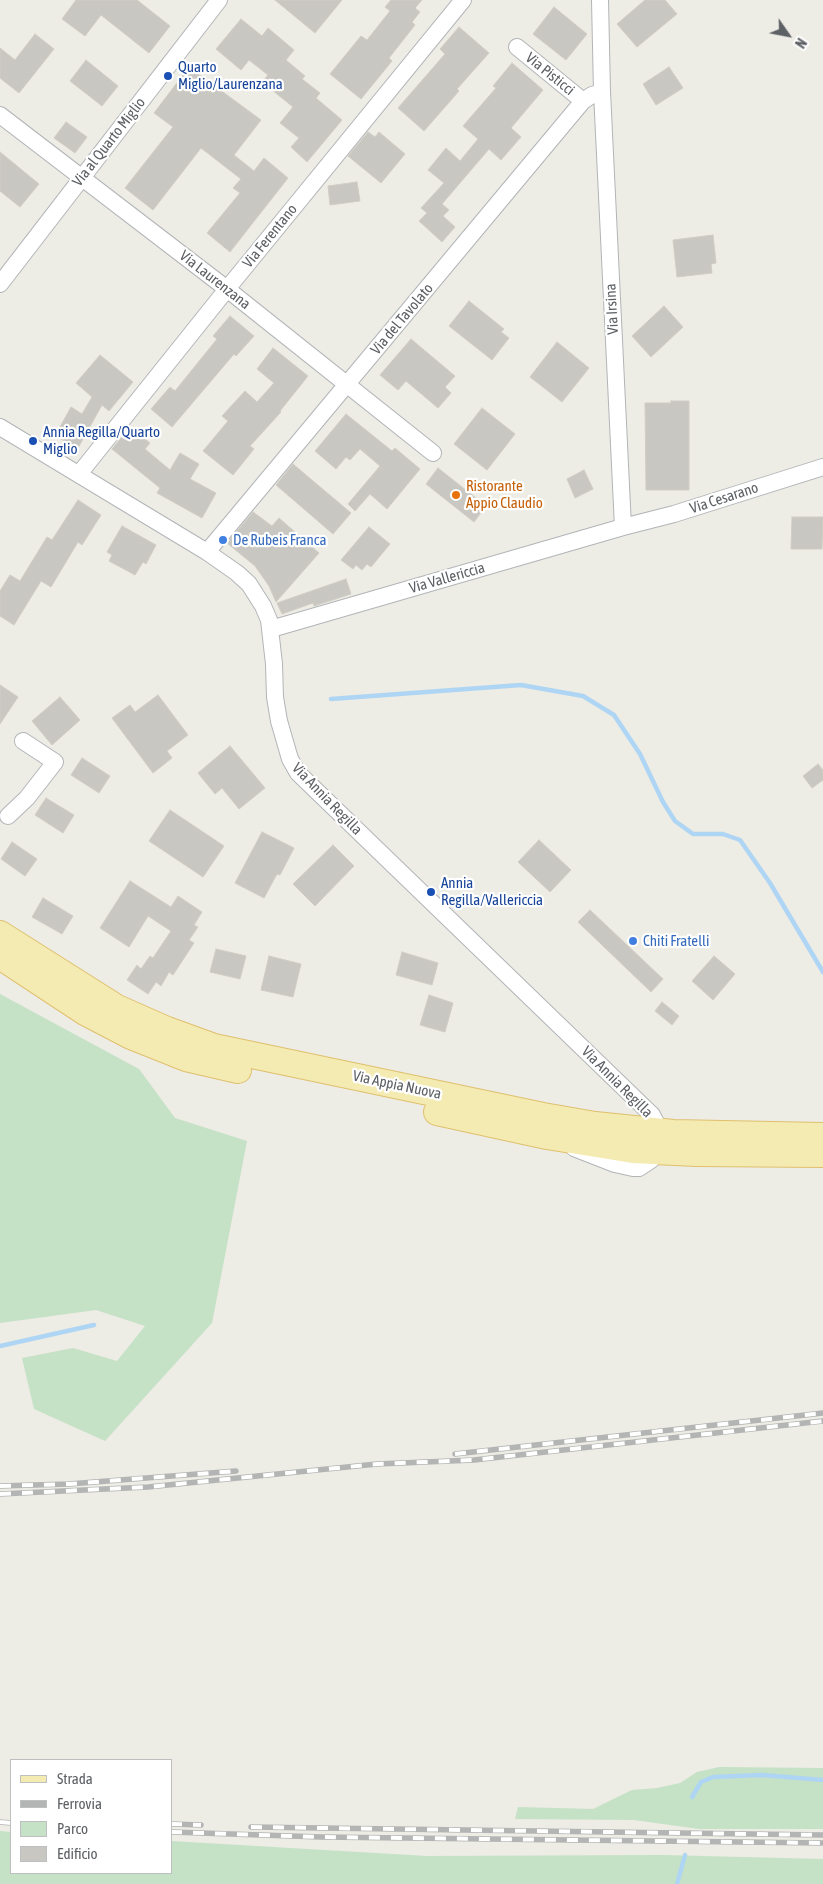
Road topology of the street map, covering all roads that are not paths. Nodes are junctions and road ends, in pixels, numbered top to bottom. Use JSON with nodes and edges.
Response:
{"nodes":[{"id":1,"x":219,"y":0,"type":"edge"},
{"id":2,"x":463,"y":0,"type":"edge"},
{"id":3,"x":600,"y":0,"type":"edge"},
{"id":4,"x":517,"y":47,"type":"dead end"},
{"id":5,"x":602,"y":92,"type":"junction"},
{"id":6,"x":584,"y":101,"type":"junction"},
{"id":7,"x":0,"y":115,"type":"edge"},
{"id":8,"x":82,"y":177,"type":"junction"},
{"id":9,"x":0,"y":284,"type":"edge"},
{"id":10,"x":227,"y":289,"type":"junction"},
{"id":11,"x":348,"y":384,"type":"junction"},
{"id":12,"x":0,"y":427,"type":"edge"},
{"id":13,"x":433,"y":453,"type":"dead end"},
{"id":14,"x":823,"y":467,"type":"edge"},
{"id":15,"x":79,"y":474,"type":"junction"},
{"id":16,"x":623,"y":527,"type":"junction"},
{"id":17,"x":207,"y":552,"type":"junction"},
{"id":18,"x":271,"y":629,"type":"junction"},
{"id":19,"x":24,"y":741,"type":"dead end"},
{"id":20,"x":3,"y":818,"type":"edge"},
{"id":21,"x":0,"y":934,"type":"edge"},
{"id":22,"x":0,"y":956,"type":"edge"},
{"id":23,"x":823,"y":1136,"type":"edge"},
{"id":24,"x":660,"y":1142,"type":"junction"},
{"id":25,"x":823,"y":1154,"type":"edge"}],
"edges":[{"from":1,"to":8,"type":"street","name":"Via al Quarto Miglio"},
{"from":2,"to":10,"type":"street","name":"Via Ferentano"},
{"from":3,"to":5,"type":"street","name":"Via Irsina"},
{"from":4,"to":6,"type":"street","name":"Via Pisticci"},
{"from":5,"to":6,"type":"street","name":"Via del Tavolato"},
{"from":5,"to":16,"type":"street","name":"Via Irsina"},
{"from":6,"to":11,"type":"street","name":"Via del Tavolato"},
{"from":7,"to":8,"type":"street","name":"Via Laurenzana"},
{"from":8,"to":9,"type":"street","name":"Via al Quarto Miglio"},
{"from":8,"to":10,"type":"street","name":"Via Laurenzana"},
{"from":10,"to":11,"type":"street","name":"Via Laurenzana"},
{"from":10,"to":15,"type":"street","name":"Via Ferentano"},
{"from":11,"to":13,"type":"street","name":"Via Laurenzana"},
{"from":11,"to":17,"type":"street","name":"Via del Tavolato"},
{"from":12,"to":15,"type":"street","name":"Via Annia Regilla"},
{"from":14,"to":16,"type":"street","name":"Via Cesarano"},
{"from":15,"to":17,"type":"street","name":"Via Annia Regilla"},
{"from":16,"to":18,"type":"street","name":"Via Vallericcia"},
{"from":17,"to":18,"type":"street","name":"Via Annia Regilla"},
{"from":18,"to":24,"type":"street","name":"Via Annia Regilla"},
{"from":19,"to":20,"type":"street"},
{"from":21,"to":24,"type":"main road","name":"Via Appia Nuova"},
{"from":22,"to":24,"type":"main road","name":"Via Appia Nuova"},
{"from":23,"to":24,"type":"main road","name":"Via Appia Nuova"},
{"from":24,"to":25,"type":"main road","name":"Via Appia Nuova"}]}
